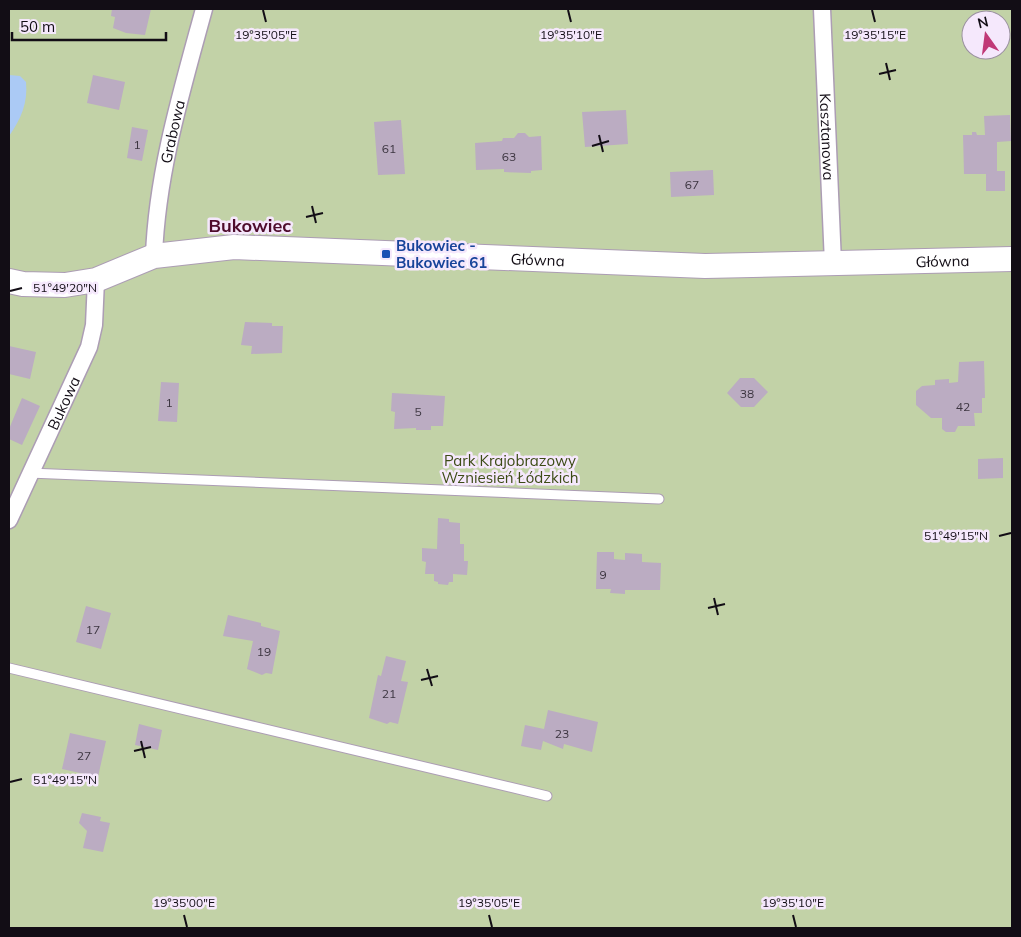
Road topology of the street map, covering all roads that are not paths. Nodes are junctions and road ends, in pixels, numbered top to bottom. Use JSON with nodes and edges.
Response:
{"nodes":[{"id":1,"x":204,"y":9,"type":"edge"},
{"id":2,"x":822,"y":9,"type":"edge"},
{"id":3,"x":154,"y":256,"type":"junction"},
{"id":4,"x":1012,"y":259,"type":"edge"},
{"id":5,"x":833,"y":263,"type":"junction"},
{"id":6,"x":96,"y":280,"type":"junction"},
{"id":7,"x":9,"y":281,"type":"edge"},
{"id":8,"x":29,"y":472,"type":"junction"},
{"id":9,"x":659,"y":499,"type":"dead end"},
{"id":10,"x":9,"y":520,"type":"edge"},
{"id":11,"x":9,"y":668,"type":"edge"},
{"id":12,"x":547,"y":796,"type":"dead end"}],
"edges":[{"from":1,"to":3,"type":"street","name":"Grabowa"},
{"from":2,"to":5,"type":"street","name":"Kasztanowa"},
{"from":3,"to":5,"type":"street","name":"Główna"},
{"from":3,"to":6,"type":"street","name":"Główna"},
{"from":4,"to":5,"type":"street","name":"Główna"},
{"from":6,"to":7,"type":"street","name":"Główna"},
{"from":6,"to":8,"type":"street","name":"Bukowa"},
{"from":8,"to":9,"type":"lane"},
{"from":8,"to":10,"type":"street","name":"Bukowa"},
{"from":11,"to":12,"type":"lane"}]}
